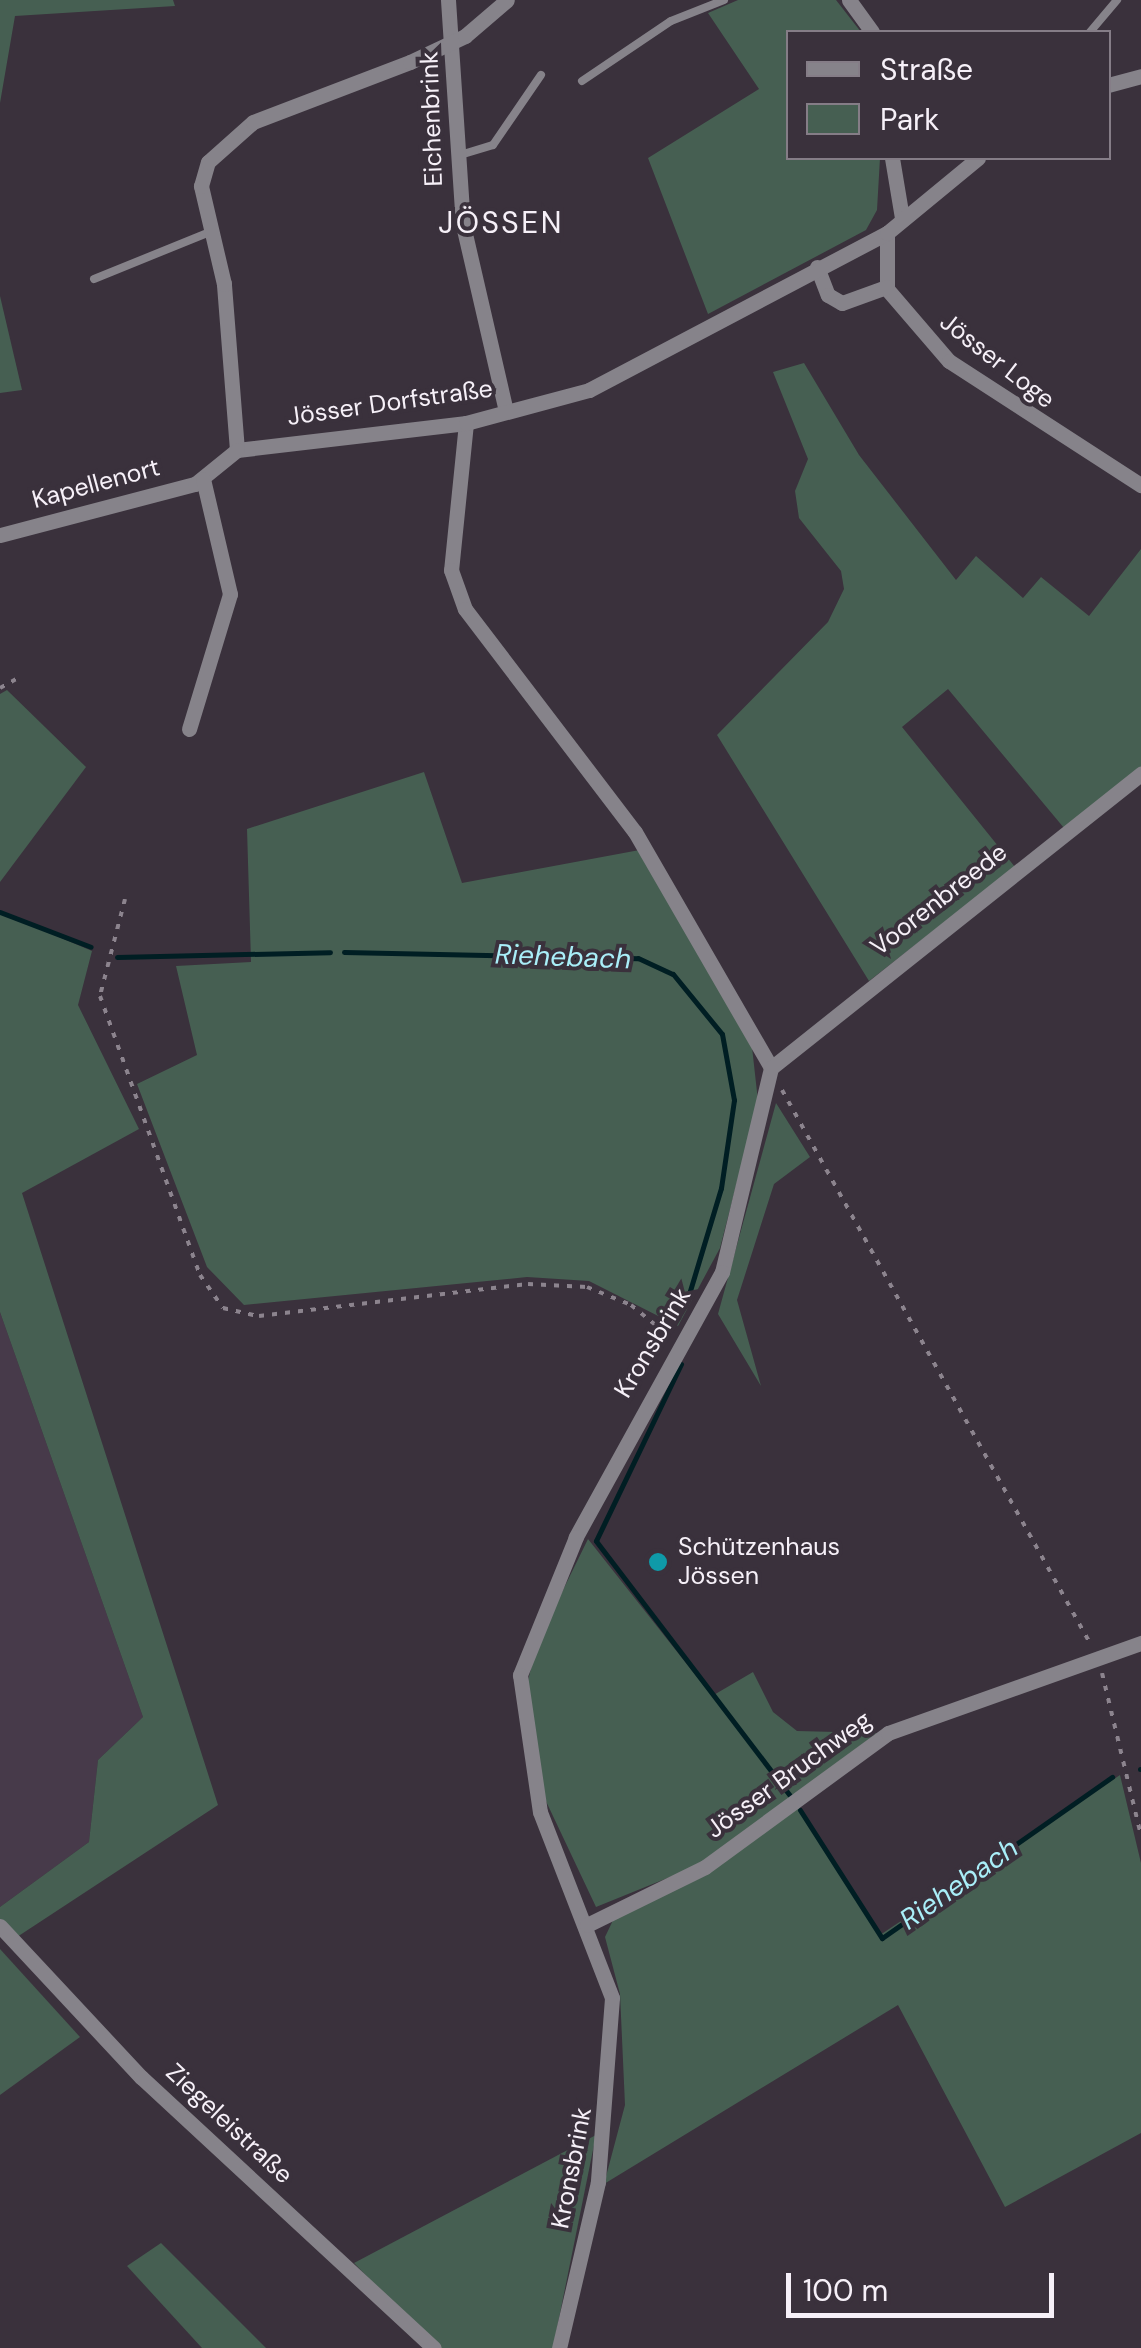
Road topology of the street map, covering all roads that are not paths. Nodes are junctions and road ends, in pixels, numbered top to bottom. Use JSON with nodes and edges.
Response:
{"nodes":[{"id":1,"x":448,"y":0,"type":"edge"},
{"id":2,"x":507,"y":0,"type":"edge"},
{"id":3,"x":724,"y":0,"type":"edge"},
{"id":4,"x":849,"y":0,"type":"edge"},
{"id":5,"x":1118,"y":0,"type":"edge"},
{"id":6,"x":871,"y":30,"type":"edge"},
{"id":7,"x":1092,"y":30,"type":"edge"},
{"id":8,"x":455,"y":40,"type":"junction"},
{"id":9,"x":542,"y":75,"type":"dead end"},
{"id":10,"x":1141,"y":76,"type":"edge"},
{"id":11,"x":582,"y":80,"type":"dead end"},
{"id":12,"x":1111,"y":84,"type":"edge"},
{"id":13,"x":456,"y":157,"type":"junction"},
{"id":14,"x":892,"y":160,"type":"edge"},
{"id":15,"x":975,"y":160,"type":"edge"},
{"id":16,"x":902,"y":218,"type":"junction"},
{"id":17,"x":210,"y":232,"type":"junction"},
{"id":18,"x":887,"y":233,"type":"junction"},
{"id":19,"x":817,"y":266,"type":"junction"},
{"id":20,"x":94,"y":278,"type":"dead end"},
{"id":21,"x":886,"y":286,"type":"junction"},
{"id":22,"x":506,"y":412,"type":"junction"},
{"id":23,"x":466,"y":423,"type":"junction"},
{"id":24,"x":237,"y":450,"type":"junction"},
{"id":25,"x":203,"y":479,"type":"junction"},
{"id":26,"x":1141,"y":485,"type":"edge"},
{"id":27,"x":0,"y":535,"type":"edge"},
{"id":28,"x":189,"y":729,"type":"dead end"},
{"id":29,"x":1141,"y":774,"type":"edge"},
{"id":30,"x":771,"y":1068,"type":"junction"},
{"id":31,"x":1141,"y":1644,"type":"edge"},
{"id":32,"x":587,"y":1925,"type":"junction"},
{"id":33,"x":0,"y":1926,"type":"edge"},
{"id":34,"x":434,"y":2348,"type":"edge"},
{"id":35,"x":559,"y":2348,"type":"edge"}],
"edges":[{"from":1,"to":8,"type":"street","name":"Eichenbrink"},
{"from":2,"to":8,"type":"street"},
{"from":3,"to":11,"type":"lane"},
{"from":4,"to":6,"type":"street"},
{"from":5,"to":7,"type":"lane"},
{"from":8,"to":13,"type":"street","name":"Eichenbrink"},
{"from":8,"to":17,"type":"street"},
{"from":9,"to":13,"type":"lane"},
{"from":10,"to":12,"type":"street"},
{"from":13,"to":22,"type":"street","name":"Eichenbrink"},
{"from":14,"to":16,"type":"street"},
{"from":15,"to":16,"type":"street","name":"Jösser Dorfstraße"},
{"from":16,"to":18,"type":"street","name":"Jösser Dorfstraße"},
{"from":17,"to":20,"type":"lane"},
{"from":17,"to":24,"type":"street"},
{"from":18,"to":19,"type":"street","name":"Jösser Dorfstraße"},
{"from":18,"to":21,"type":"street"},
{"from":19,"to":21,"type":"street"},
{"from":19,"to":22,"type":"street","name":"Jösser Dorfstraße"},
{"from":21,"to":26,"type":"street","name":"Jösser Loge"},
{"from":22,"to":23,"type":"street","name":"Jösser Dorfstraße"},
{"from":23,"to":24,"type":"street","name":"Jösser Dorfstraße"},
{"from":23,"to":30,"type":"street"},
{"from":24,"to":25,"type":"street","name":"Kapellenort"},
{"from":25,"to":27,"type":"street","name":"Kapellenort"},
{"from":25,"to":28,"type":"street"},
{"from":29,"to":30,"type":"street","name":"Voorenbreede"},
{"from":30,"to":32,"type":"street","name":"Kronsbrink"},
{"from":31,"to":32,"type":"street","name":"Jösser Bruchweg"},
{"from":32,"to":35,"type":"street","name":"Kronsbrink"},
{"from":33,"to":34,"type":"street","name":"Ziegeleistraße"}]}
